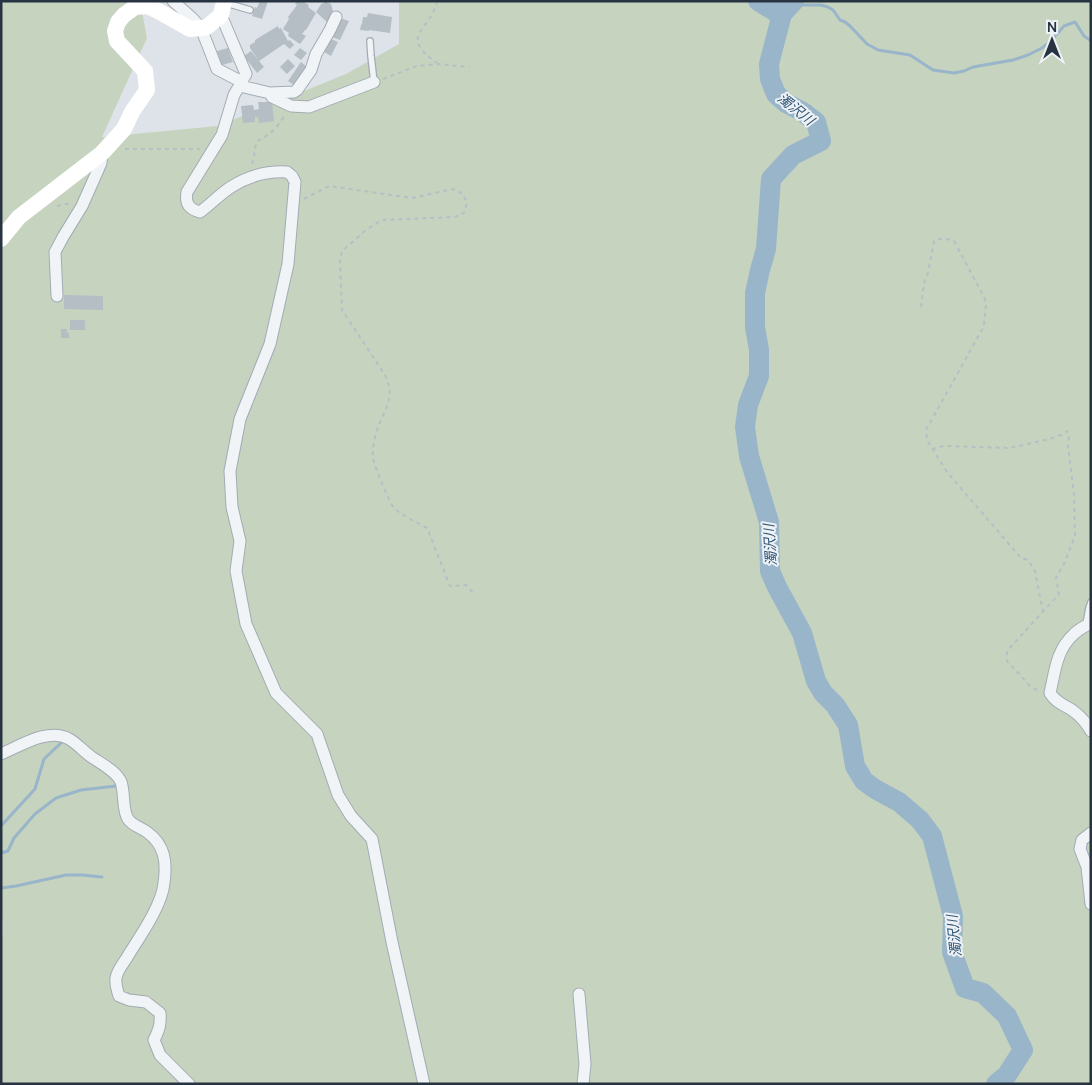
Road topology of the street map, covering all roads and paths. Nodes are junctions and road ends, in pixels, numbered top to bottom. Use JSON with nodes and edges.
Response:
{"nodes":[{"id":1,"x":173,"y":1,"type":"edge"},
{"id":2,"x":437,"y":1,"type":"edge"},
{"id":3,"x":223,"y":6,"type":"edge"},
{"id":4,"x":250,"y":10,"type":"dead end"},
{"id":5,"x":336,"y":17,"type":"dead end"},
{"id":6,"x":200,"y":28,"type":"junction"},
{"id":7,"x":370,"y":41,"type":"dead end"},
{"id":8,"x":438,"y":64,"type":"junction"},
{"id":9,"x":470,"y":67,"type":"dead end"},
{"id":10,"x":374,"y":82,"type":"junction"},
{"id":11,"x":241,"y":84,"type":"junction"},
{"id":12,"x":270,"y":94,"type":"junction"},
{"id":13,"x":288,"y":104,"type":"junction"},
{"id":14,"x":218,"y":142,"type":"junction"},
{"id":15,"x":107,"y":149,"type":"junction"},
{"id":16,"x":248,"y":178,"type":"junction"},
{"id":17,"x":293,"y":204,"type":"junction"},
{"id":18,"x":1,"y":239,"type":"edge"},
{"id":19,"x":57,"y":296,"type":"dead end"},
{"id":20,"x":921,"y":308,"type":"dead end"},
{"id":21,"x":932,"y":449,"type":"junction"},
{"id":22,"x":475,"y":595,"type":"dead end"},
{"id":23,"x":1091,"y":602,"type":"edge"},
{"id":24,"x":1043,"y":612,"type":"junction"},
{"id":25,"x":1088,"y":624,"type":"edge"},
{"id":26,"x":1052,"y":697,"type":"junction"},
{"id":27,"x":1091,"y":731,"type":"edge"},
{"id":28,"x":1,"y":754,"type":"edge"},
{"id":29,"x":1091,"y":833,"type":"edge"},
{"id":30,"x":1091,"y":904,"type":"edge"},
{"id":31,"x":579,"y":994,"type":"dead end"},
{"id":32,"x":189,"y":1084,"type":"edge"},
{"id":33,"x":424,"y":1084,"type":"edge"},
{"id":34,"x":583,"y":1084,"type":"edge"}],
"edges":[{"from":1,"to":6,"type":"street"},
{"from":2,"to":8,"type":"path"},
{"from":3,"to":4,"type":"lane"},
{"from":3,"to":6,"type":"street"},
{"from":3,"to":11,"type":"street"},
{"from":5,"to":12,"type":"street"},
{"from":6,"to":11,"type":"street"},
{"from":6,"to":15,"type":"street"},
{"from":7,"to":10,"type":"lane"},
{"from":8,"to":9,"type":"path"},
{"from":8,"to":10,"type":"path"},
{"from":10,"to":13,"type":"street"},
{"from":11,"to":12,"type":"street"},
{"from":11,"to":14,"type":"street"},
{"from":12,"to":13,"type":"street"},
{"from":13,"to":16,"type":"path"},
{"from":14,"to":15,"type":"path"},
{"from":14,"to":16,"type":"street"},
{"from":15,"to":18,"type":"street"},
{"from":15,"to":19,"type":"street"},
{"from":16,"to":17,"type":"street"},
{"from":17,"to":22,"type":"path"},
{"from":17,"to":33,"type":"street"},
{"from":20,"to":21,"type":"path"},
{"from":21,"to":24,"type":"path"},
{"from":21,"to":24,"type":"path"},
{"from":23,"to":25,"type":"lane"},
{"from":24,"to":26,"type":"path"},
{"from":25,"to":26,"type":"street"},
{"from":26,"to":27,"type":"street"},
{"from":28,"to":32,"type":"street"},
{"from":29,"to":30,"type":"street"},
{"from":31,"to":34,"type":"street"}]}
